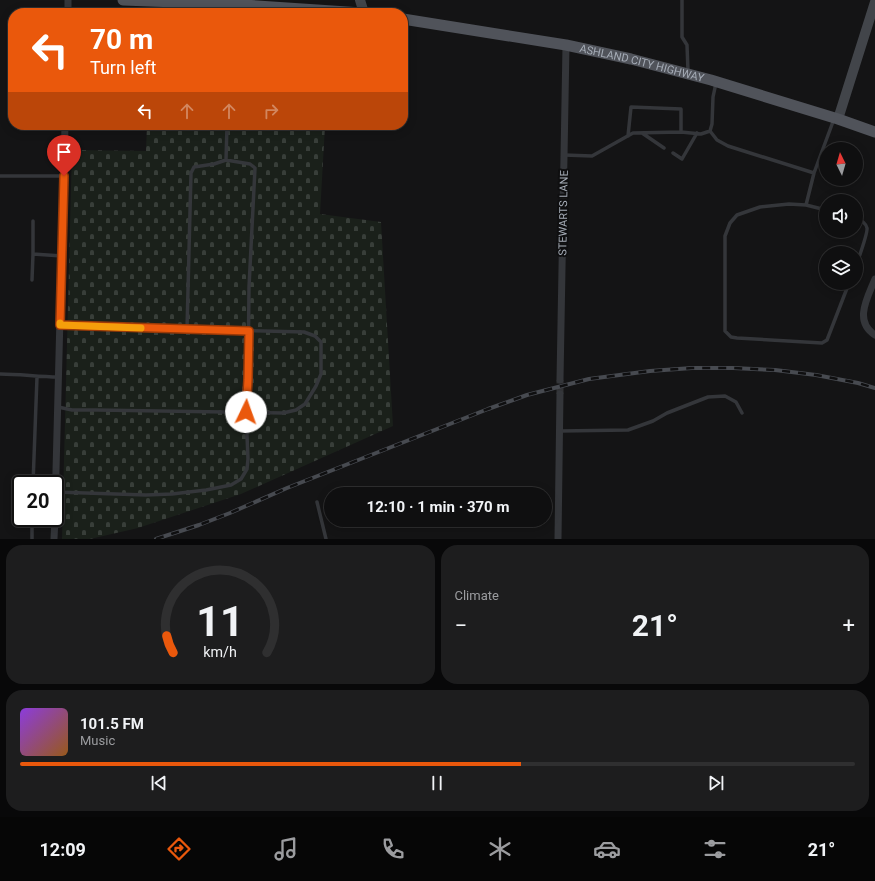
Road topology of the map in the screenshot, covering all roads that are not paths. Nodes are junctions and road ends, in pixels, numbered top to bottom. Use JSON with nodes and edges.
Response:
{"nodes":[{"id":1,"x":123,"y":0,"type":"edge"},
{"id":2,"x":682,"y":0,"type":"edge"},
{"id":3,"x":875,"y":2,"type":"edge"},
{"id":4,"x":229,"y":8,"type":"edge"},
{"id":5,"x":408,"y":20,"type":"edge"},
{"id":6,"x":566,"y":45,"type":"junction"},
{"id":7,"x":688,"y":74,"type":"junction"},
{"id":8,"x":717,"y":82,"type":"junction"},
{"id":9,"x":836,"y":118,"type":"junction"},
{"id":10,"x":65,"y":130,"type":"edge"},
{"id":11,"x":226,"y":130,"type":"edge"},
{"id":12,"x":710,"y":131,"type":"junction"},
{"id":13,"x":681,"y":132,"type":"junction"},
{"id":14,"x":875,"y":132,"type":"edge"},
{"id":15,"x":641,"y":133,"type":"junction"},
{"id":16,"x":697,"y":133,"type":"junction"},
{"id":17,"x":628,"y":136,"type":"junction"},
{"id":18,"x":664,"y":148,"type":"dead end"},
{"id":19,"x":673,"y":153,"type":"dead end"},
{"id":20,"x":564,"y":155,"type":"junction"},
{"id":21,"x":226,"y":160,"type":"junction"},
{"id":22,"x":814,"y":173,"type":"junction"},
{"id":23,"x":0,"y":176,"type":"edge"},
{"id":24,"x":64,"y":176,"type":"junction"},
{"id":25,"x":806,"y":205,"type":"junction"},
{"id":26,"x":819,"y":208,"type":"edge"},
{"id":27,"x":863,"y":221,"type":"edge"},
{"id":28,"x":33,"y":222,"type":"dead end"},
{"id":29,"x":863,"y":246,"type":"edge"},
{"id":30,"x":33,"y":254,"type":"junction"},
{"id":31,"x":62,"y":256,"type":"junction"},
{"id":32,"x":875,"y":279,"type":"edge"},
{"id":33,"x":32,"y":280,"type":"dead end"},
{"id":34,"x":846,"y":290,"type":"edge"},
{"id":35,"x":60,"y":325,"type":"junction"},
{"id":36,"x":187,"y":329,"type":"junction"},
{"id":37,"x":249,"y":331,"type":"junction"},
{"id":38,"x":875,"y":335,"type":"edge"},
{"id":39,"x":0,"y":374,"type":"edge"},
{"id":40,"x":37,"y":377,"type":"junction"},
{"id":41,"x":58,"y":377,"type":"junction"},
{"id":42,"x":560,"y":380,"type":"tunnel mouth"},
{"id":43,"x":560,"y":394,"type":"tunnel mouth"},
{"id":44,"x":58,"y":407,"type":"junction"},
{"id":45,"x":246,"y":412,"type":"junction"},
{"id":46,"x":742,"y":413,"type":"dead end"},
{"id":47,"x":560,"y":431,"type":"junction"},
{"id":48,"x":33,"y":475,"type":"edge"},
{"id":49,"x":56,"y":475,"type":"edge"},
{"id":50,"x":64,"y":492,"type":"edge"},
{"id":51,"x":317,"y":502,"type":"dead end"},
{"id":52,"x":55,"y":527,"type":"edge"},
{"id":53,"x":54,"y":539,"type":"edge"},
{"id":54,"x":326,"y":539,"type":"edge"},
{"id":55,"x":558,"y":539,"type":"edge"}],
"edges":[{"from":1,"to":4,"type":"main road"},
{"from":2,"to":7,"type":"lane"},
{"from":3,"to":9,"type":"street"},
{"from":5,"to":6,"type":"main road","name":"ASHLAND CITY HIGHWAY"},
{"from":6,"to":7,"type":"main road","name":"ASHLAND CITY HIGHWAY"},
{"from":6,"to":20,"type":"street","name":"STEWARTS LANE"},
{"from":7,"to":8,"type":"main road","name":"ASHLAND CITY HIGHWAY"},
{"from":8,"to":9,"type":"main road","name":"ASHLAND CITY HIGHWAY"},
{"from":8,"to":12,"type":"lane"},
{"from":9,"to":14,"type":"main road","name":"ASHLAND CITY HIGHWAY"},
{"from":9,"to":22,"type":"lane"},
{"from":10,"to":24,"type":"street"},
{"from":11,"to":21,"type":"lane"},
{"from":12,"to":16,"type":"lane"},
{"from":12,"to":22,"type":"lane"},
{"from":13,"to":15,"type":"lane"},
{"from":13,"to":16,"type":"lane"},
{"from":13,"to":17,"type":"lane"},
{"from":15,"to":17,"type":"lane"},
{"from":15,"to":18,"type":"lane"},
{"from":16,"to":19,"type":"lane"},
{"from":17,"to":20,"type":"lane"},
{"from":20,"to":42,"type":"street","name":"STEWARTS LANE"},
{"from":21,"to":36,"type":"lane"},
{"from":21,"to":37,"type":"lane"},
{"from":22,"to":25,"type":"lane"},
{"from":23,"to":24,"type":"lane"},
{"from":24,"to":31,"type":"street"},
{"from":25,"to":26,"type":"lane"},
{"from":25,"to":34,"type":"lane"},
{"from":27,"to":29,"type":"lane"},
{"from":28,"to":30,"type":"lane"},
{"from":30,"to":31,"type":"lane"},
{"from":30,"to":33,"type":"lane"},
{"from":31,"to":35,"type":"street"},
{"from":32,"to":38,"type":"street"},
{"from":35,"to":36,"type":"lane"},
{"from":35,"to":41,"type":"street"},
{"from":36,"to":37,"type":"lane"},
{"from":37,"to":45,"type":"lane"},
{"from":37,"to":45,"type":"lane"},
{"from":39,"to":40,"type":"lane"},
{"from":40,"to":41,"type":"lane"},
{"from":40,"to":48,"type":"lane"},
{"from":41,"to":44,"type":"street"},
{"from":43,"to":47,"type":"street"},
{"from":44,"to":45,"type":"lane"},
{"from":44,"to":49,"type":"street"},
{"from":45,"to":50,"type":"lane"},
{"from":46,"to":47,"type":"lane"},
{"from":47,"to":55,"type":"street"},
{"from":51,"to":54,"type":"lane"},
{"from":52,"to":53,"type":"street"}]}
